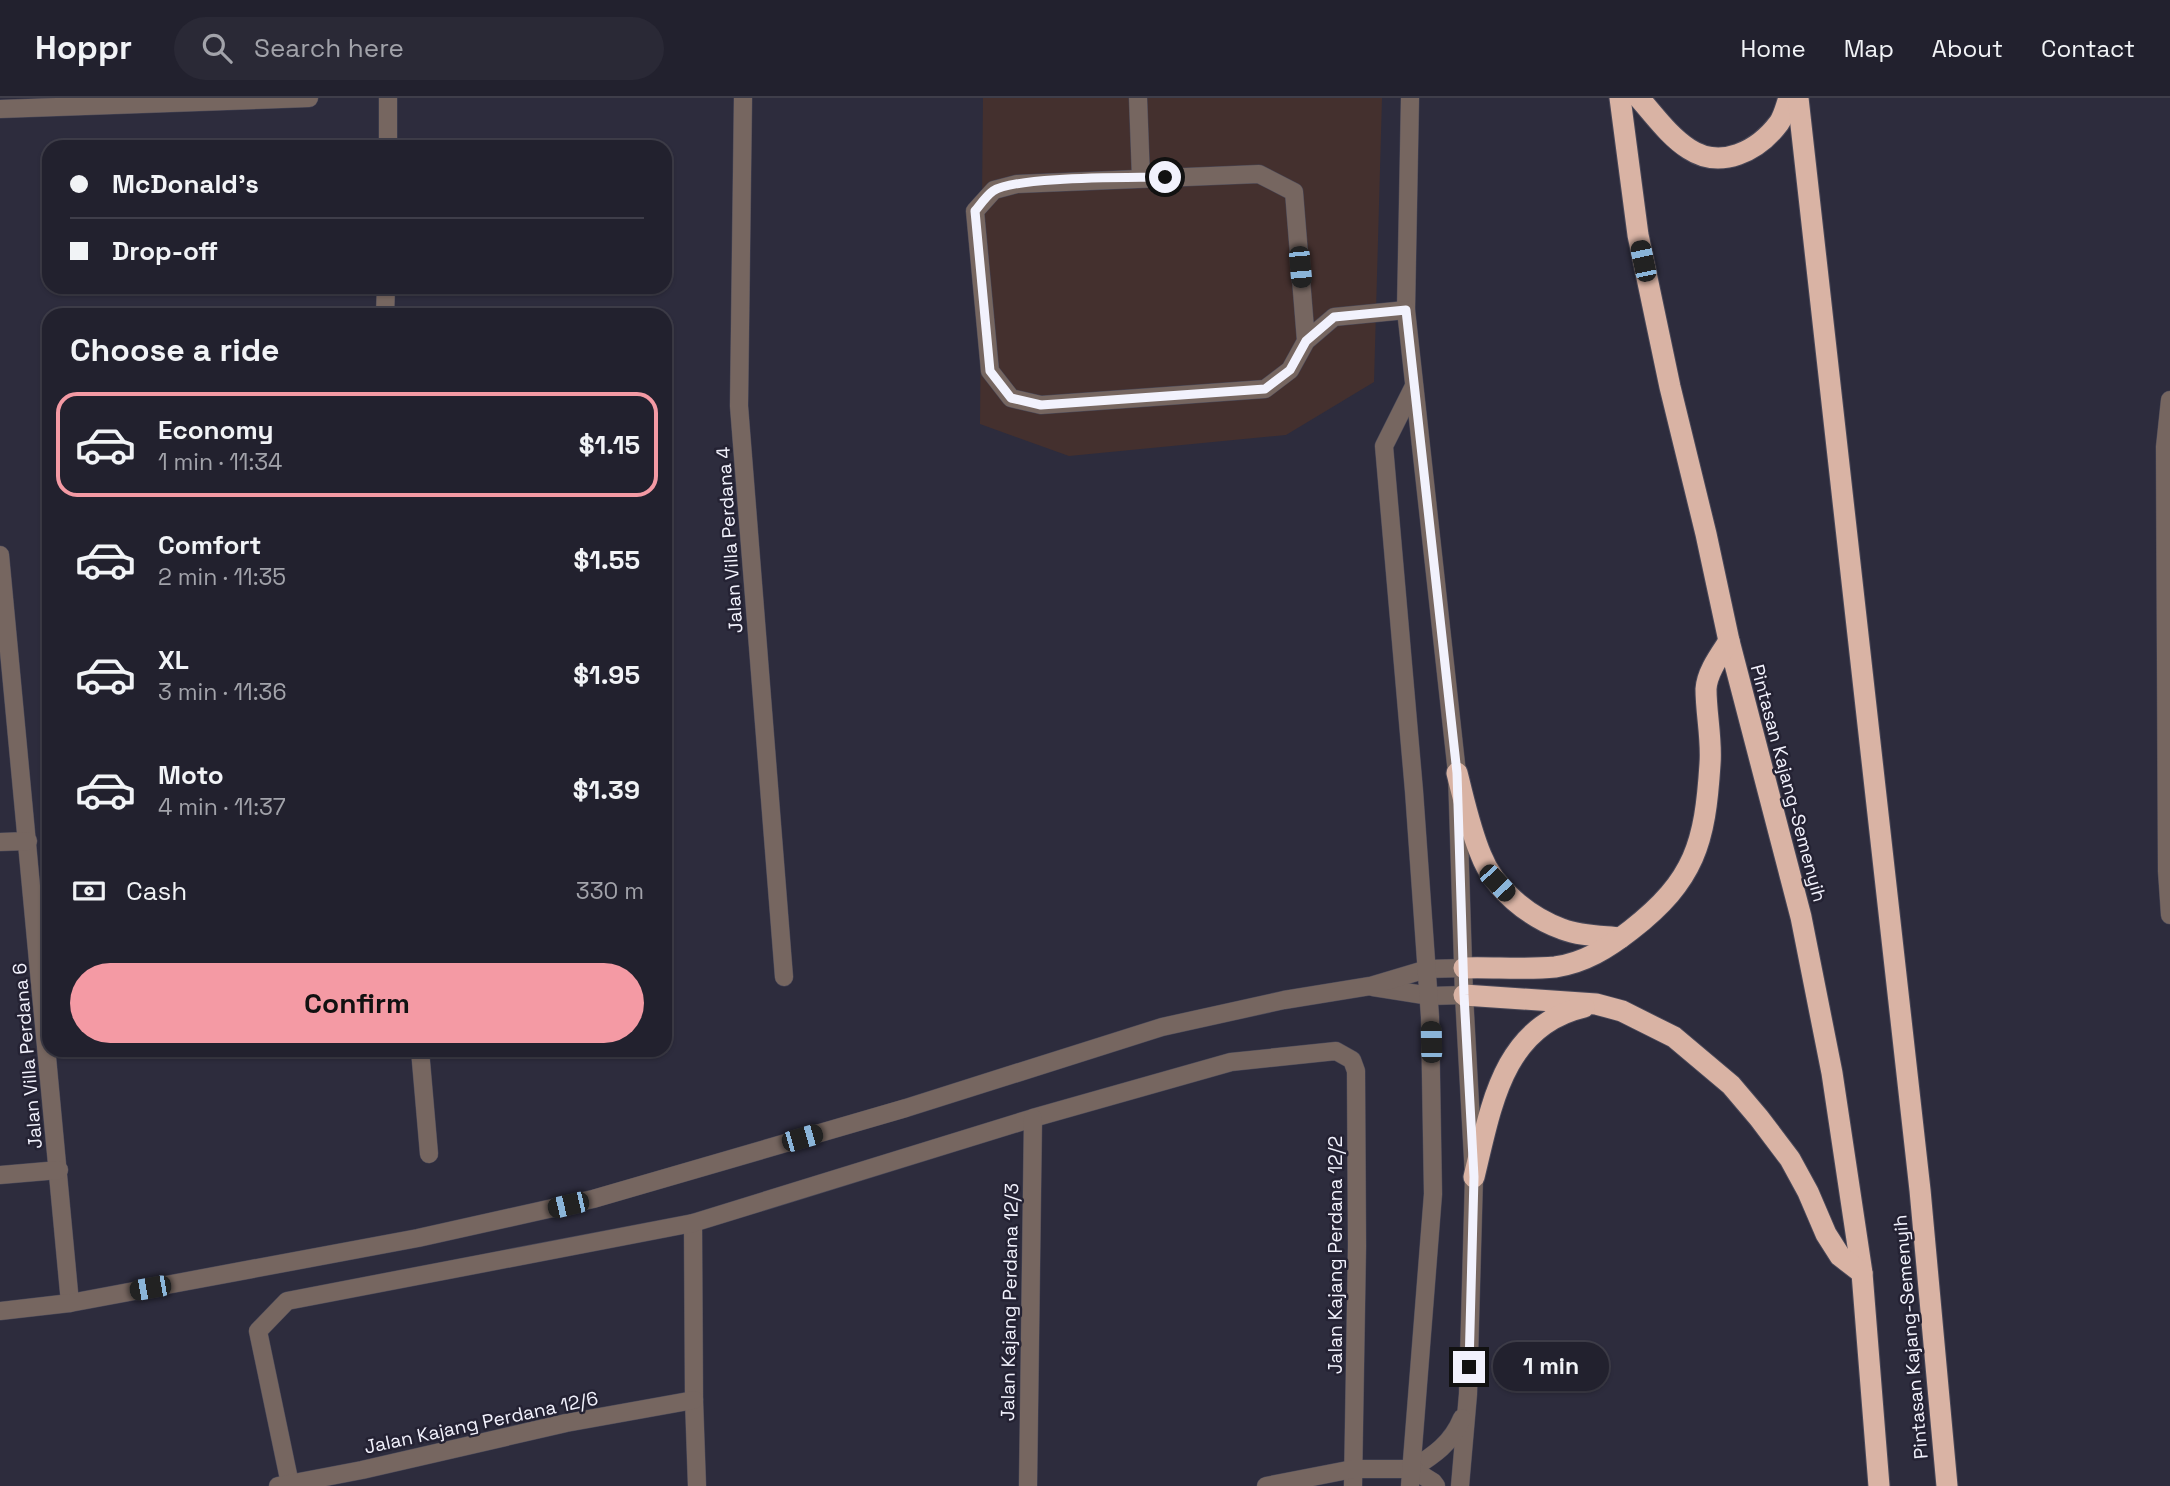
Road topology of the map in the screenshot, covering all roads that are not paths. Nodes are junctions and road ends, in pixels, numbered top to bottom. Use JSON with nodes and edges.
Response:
{"nodes":[{"id":1,"x":309,"y":98,"type":"edge"},
{"id":2,"x":388,"y":98,"type":"edge"},
{"id":3,"x":743,"y":98,"type":"edge"},
{"id":4,"x":1138,"y":98,"type":"edge"},
{"id":5,"x":1410,"y":98,"type":"edge"},
{"id":6,"x":1620,"y":98,"type":"edge"},
{"id":7,"x":1639,"y":98,"type":"edge"},
{"id":8,"x":1789,"y":98,"type":"edge"},
{"id":9,"x":1798,"y":98,"type":"edge"},
{"id":10,"x":0,"y":108,"type":"edge"},
{"id":11,"x":388,"y":140,"type":"edge"},
{"id":12,"x":1141,"y":178,"type":"junction"},
{"id":13,"x":1406,"y":310,"type":"junction"},
{"id":14,"x":1306,"y":341,"type":"junction"},
{"id":15,"x":1413,"y":388,"type":"junction"},
{"id":16,"x":2170,"y":400,"type":"edge"},
{"id":17,"x":0,"y":555,"type":"edge"},
{"id":18,"x":1729,"y":641,"type":"junction"},
{"id":19,"x":1457,"y":773,"type":"junction"},
{"id":20,"x":28,"y":841,"type":"junction"},
{"id":21,"x":0,"y":842,"type":"edge"},
{"id":22,"x":2170,"y":915,"type":"edge"},
{"id":23,"x":1620,"y":938,"type":"junction"},
{"id":24,"x":1464,"y":968,"type":"junction"},
{"id":25,"x":1427,"y":969,"type":"junction"},
{"id":26,"x":784,"y":977,"type":"dead end"},
{"id":27,"x":1370,"y":986,"type":"junction"},
{"id":28,"x":42,"y":990,"type":"edge"},
{"id":29,"x":1464,"y":995,"type":"junction"},
{"id":30,"x":1430,"y":996,"type":"junction"},
{"id":31,"x":1597,"y":1004,"type":"junction"},
{"id":32,"x":48,"y":1057,"type":"edge"},
{"id":33,"x":421,"y":1057,"type":"edge"},
{"id":34,"x":1033,"y":1118,"type":"junction"},
{"id":35,"x":429,"y":1154,"type":"dead end"},
{"id":36,"x":59,"y":1170,"type":"junction"},
{"id":37,"x":0,"y":1175,"type":"edge"},
{"id":38,"x":1474,"y":1177,"type":"junction"},
{"id":39,"x":693,"y":1223,"type":"junction"},
{"id":40,"x":1861,"y":1273,"type":"junction"},
{"id":41,"x":70,"y":1303,"type":"junction"},
{"id":42,"x":0,"y":1311,"type":"edge"},
{"id":43,"x":1468,"y":1394,"type":"junction"},
{"id":44,"x":694,"y":1400,"type":"junction"},
{"id":45,"x":1353,"y":1477,"type":"edge"},
{"id":46,"x":1411,"y":1477,"type":"edge"},
{"id":47,"x":362,"y":1478,"type":"edge"},
{"id":48,"x":284,"y":1485,"type":"edge"},
{"id":49,"x":697,"y":1486,"type":"edge"},
{"id":50,"x":1028,"y":1486,"type":"edge"},
{"id":51,"x":1266,"y":1486,"type":"edge"},
{"id":52,"x":1436,"y":1486,"type":"edge"},
{"id":53,"x":1460,"y":1486,"type":"edge"},
{"id":54,"x":1879,"y":1486,"type":"edge"},
{"id":55,"x":1947,"y":1486,"type":"edge"}],
"edges":[{"from":1,"to":10,"type":"street"},
{"from":2,"to":11,"type":"street"},
{"from":3,"to":26,"type":"street","name":"Jalan Villa Perdana 4"},
{"from":4,"to":12,"type":"street"},
{"from":5,"to":13,"type":"street"},
{"from":6,"to":18,"type":"highway","name":"Pintasan Kajang-Semenyih"},
{"from":7,"to":8,"type":"highway"},
{"from":9,"to":55,"type":"highway","name":"Pintasan Kajang-Semenyih"},
{"from":12,"to":14,"type":"street"},
{"from":12,"to":14,"type":"street"},
{"from":13,"to":14,"type":"street"},
{"from":13,"to":15,"type":"street"},
{"from":15,"to":19,"type":"street"},
{"from":15,"to":25,"type":"street"},
{"from":16,"to":22,"type":"street"},
{"from":17,"to":20,"type":"street","name":"Jalan Villa Perdana 6"},
{"from":18,"to":23,"type":"highway"},
{"from":18,"to":40,"type":"highway","name":"Pintasan Kajang-Semenyih"},
{"from":19,"to":23,"type":"highway"},
{"from":19,"to":24,"type":"street"},
{"from":20,"to":21,"type":"street"},
{"from":20,"to":28,"type":"street","name":"Jalan Villa Perdana 6"},
{"from":23,"to":24,"type":"highway"},
{"from":24,"to":25,"type":"street"},
{"from":24,"to":29,"type":"street"},
{"from":25,"to":27,"type":"street"},
{"from":25,"to":30,"type":"street"},
{"from":27,"to":30,"type":"street"},
{"from":27,"to":41,"type":"street"},
{"from":29,"to":30,"type":"street"},
{"from":29,"to":31,"type":"highway"},
{"from":29,"to":38,"type":"street"},
{"from":30,"to":46,"type":"street"},
{"from":31,"to":38,"type":"highway"},
{"from":31,"to":40,"type":"highway"},
{"from":32,"to":36,"type":"street","name":"Jalan Villa Perdana 6"},
{"from":33,"to":35,"type":"street"},
{"from":34,"to":39,"type":"street"},
{"from":34,"to":45,"type":"street","name":"Jalan Kajang Perdana 12/2"},
{"from":34,"to":50,"type":"street","name":"Jalan Kajang Perdana 12/3"},
{"from":36,"to":37,"type":"street"},
{"from":36,"to":41,"type":"street","name":"Jalan Villa Perdana 6"},
{"from":38,"to":43,"type":"street"},
{"from":39,"to":44,"type":"street"},
{"from":39,"to":48,"type":"street"},
{"from":40,"to":54,"type":"highway","name":"Pintasan Kajang-Semenyih"},
{"from":41,"to":42,"type":"street"},
{"from":43,"to":46,"type":"street"},
{"from":43,"to":53,"type":"street"},
{"from":44,"to":47,"type":"street","name":"Jalan Kajang Perdana 12/6"},
{"from":44,"to":49,"type":"street"},
{"from":45,"to":46,"type":"street"},
{"from":45,"to":51,"type":"street"},
{"from":46,"to":52,"type":"street"},
{"from":47,"to":48,"type":"street","name":"Jalan Kajang Perdana 12/6"}]}
